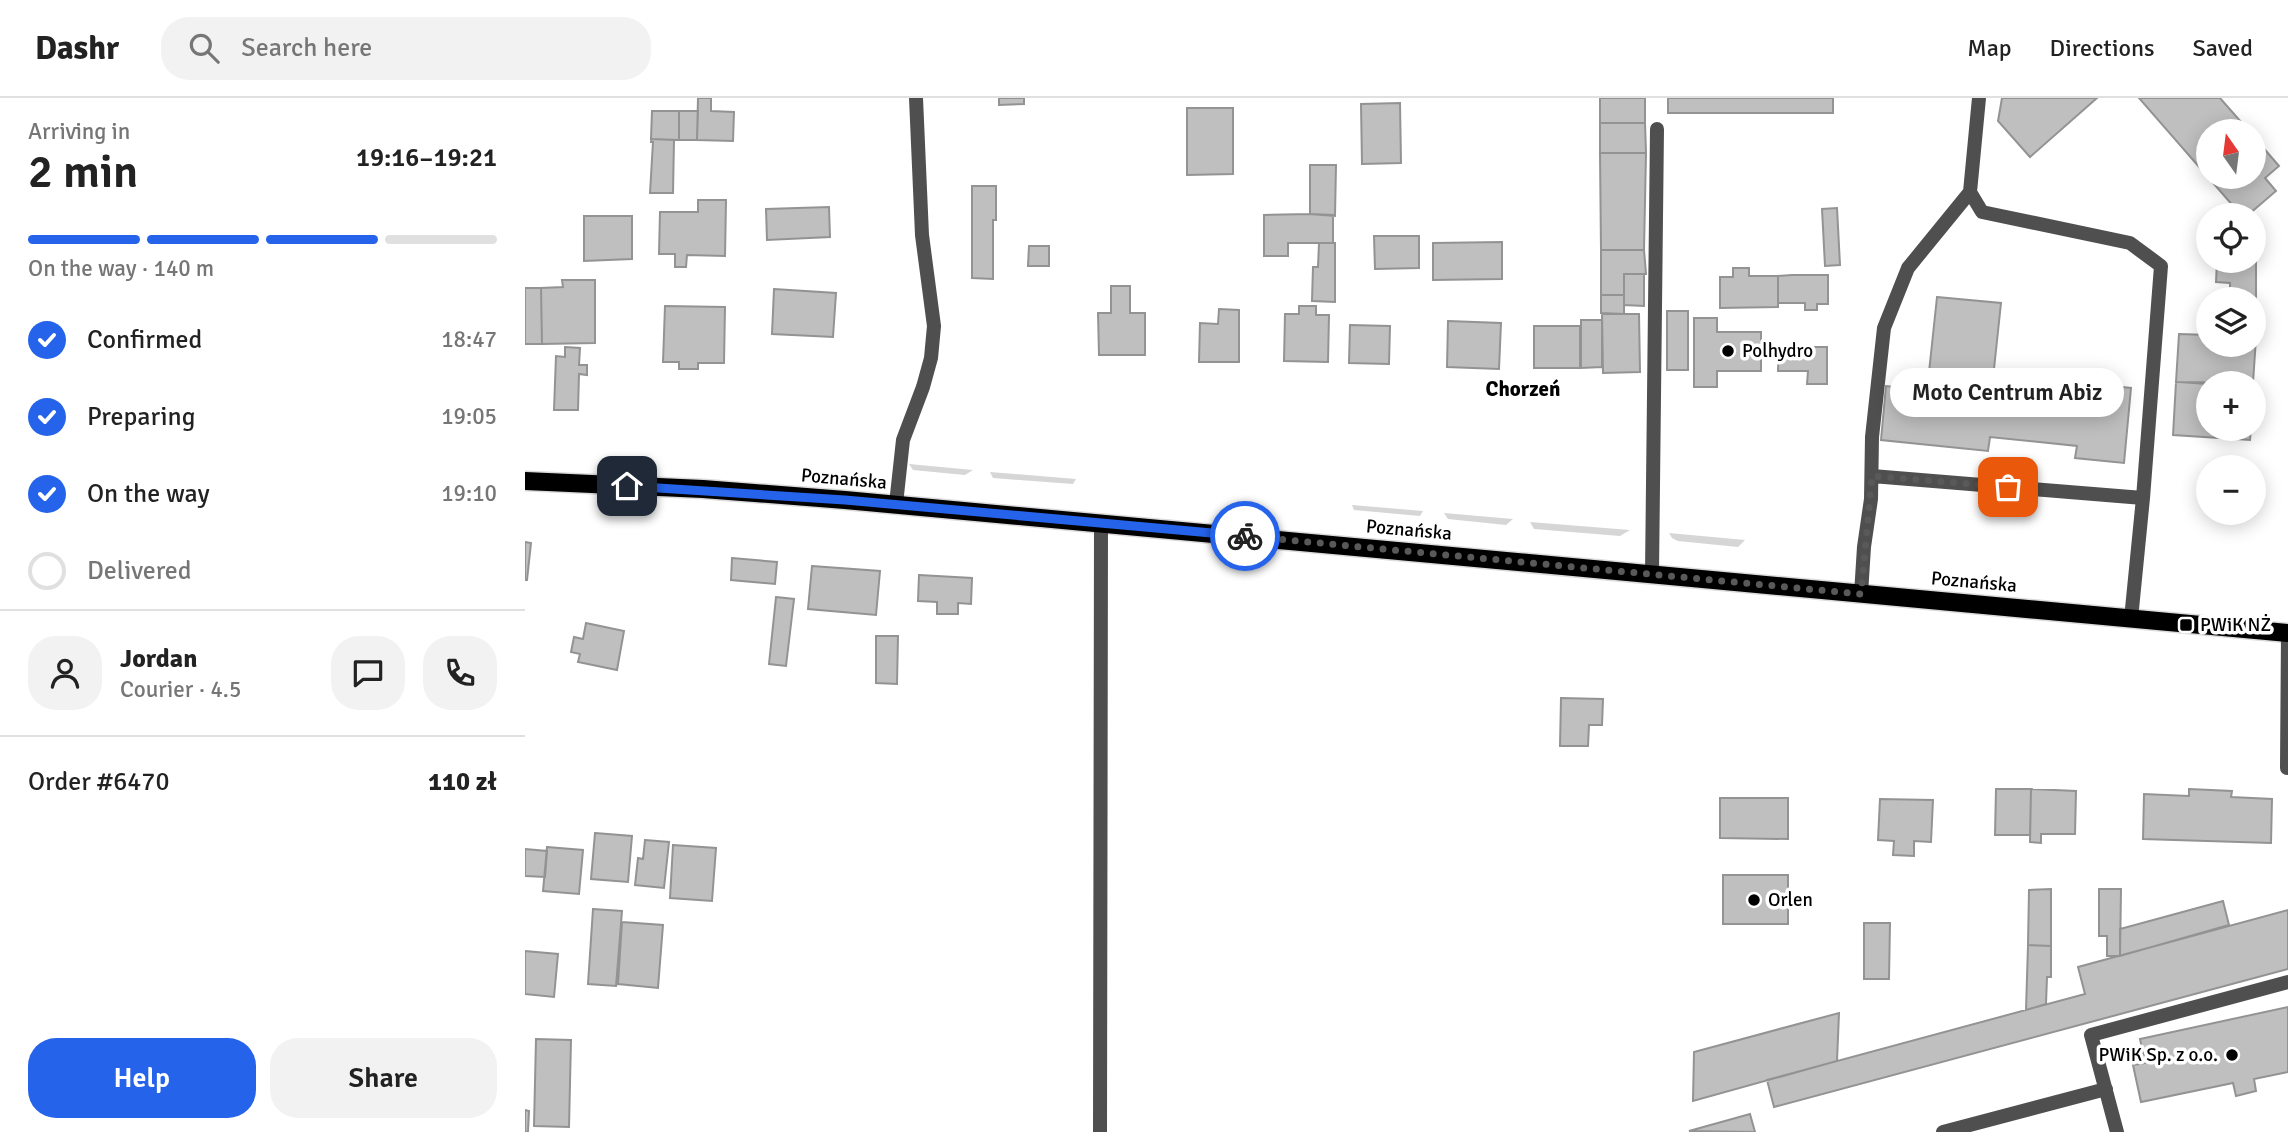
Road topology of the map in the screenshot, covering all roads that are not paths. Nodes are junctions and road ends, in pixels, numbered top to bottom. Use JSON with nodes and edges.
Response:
{"nodes":[{"id":1,"x":916,"y":98,"type":"edge"},
{"id":2,"x":1979,"y":98,"type":"edge"},
{"id":3,"x":1657,"y":129,"type":"dead end"},
{"id":4,"x":1970,"y":192,"type":"junction"},
{"id":5,"x":1872,"y":476,"type":"junction"},
{"id":6,"x":525,"y":481,"type":"edge"},
{"id":7,"x":2143,"y":498,"type":"junction"},
{"id":8,"x":896,"y":504,"type":"junction"},
{"id":9,"x":1101,"y":523,"type":"junction"},
{"id":10,"x":1652,"y":574,"type":"junction"},
{"id":11,"x":1861,"y":594,"type":"junction"},
{"id":12,"x":2131,"y":619,"type":"junction"},
{"id":13,"x":2288,"y":633,"type":"edge"},
{"id":14,"x":2287,"y":768,"type":"edge"},
{"id":15,"x":2288,"y":982,"type":"edge"},
{"id":16,"x":2106,"y":1089,"type":"junction"},
{"id":17,"x":1100,"y":1132,"type":"edge"},
{"id":18,"x":1943,"y":1132,"type":"edge"},
{"id":19,"x":2117,"y":1132,"type":"edge"}],
"edges":[{"from":1,"to":8,"type":"street"},
{"from":2,"to":4,"type":"street"},
{"from":3,"to":10,"type":"street"},
{"from":4,"to":5,"type":"street"},
{"from":4,"to":7,"type":"street"},
{"from":5,"to":7,"type":"street"},
{"from":5,"to":11,"type":"street"},
{"from":6,"to":8,"type":"main road","name":"Poznańska"},
{"from":7,"to":12,"type":"street"},
{"from":8,"to":9,"type":"main road","name":"Poznańska"},
{"from":9,"to":10,"type":"main road","name":"Poznańska"},
{"from":9,"to":17,"type":"street"},
{"from":10,"to":11,"type":"main road","name":"Poznańska"},
{"from":11,"to":12,"type":"main road","name":"Poznańska"},
{"from":12,"to":13,"type":"main road","name":"Poznańska"},
{"from":13,"to":14,"type":"street"},
{"from":15,"to":16,"type":"street"},
{"from":16,"to":18,"type":"street"},
{"from":16,"to":19,"type":"street"}]}
